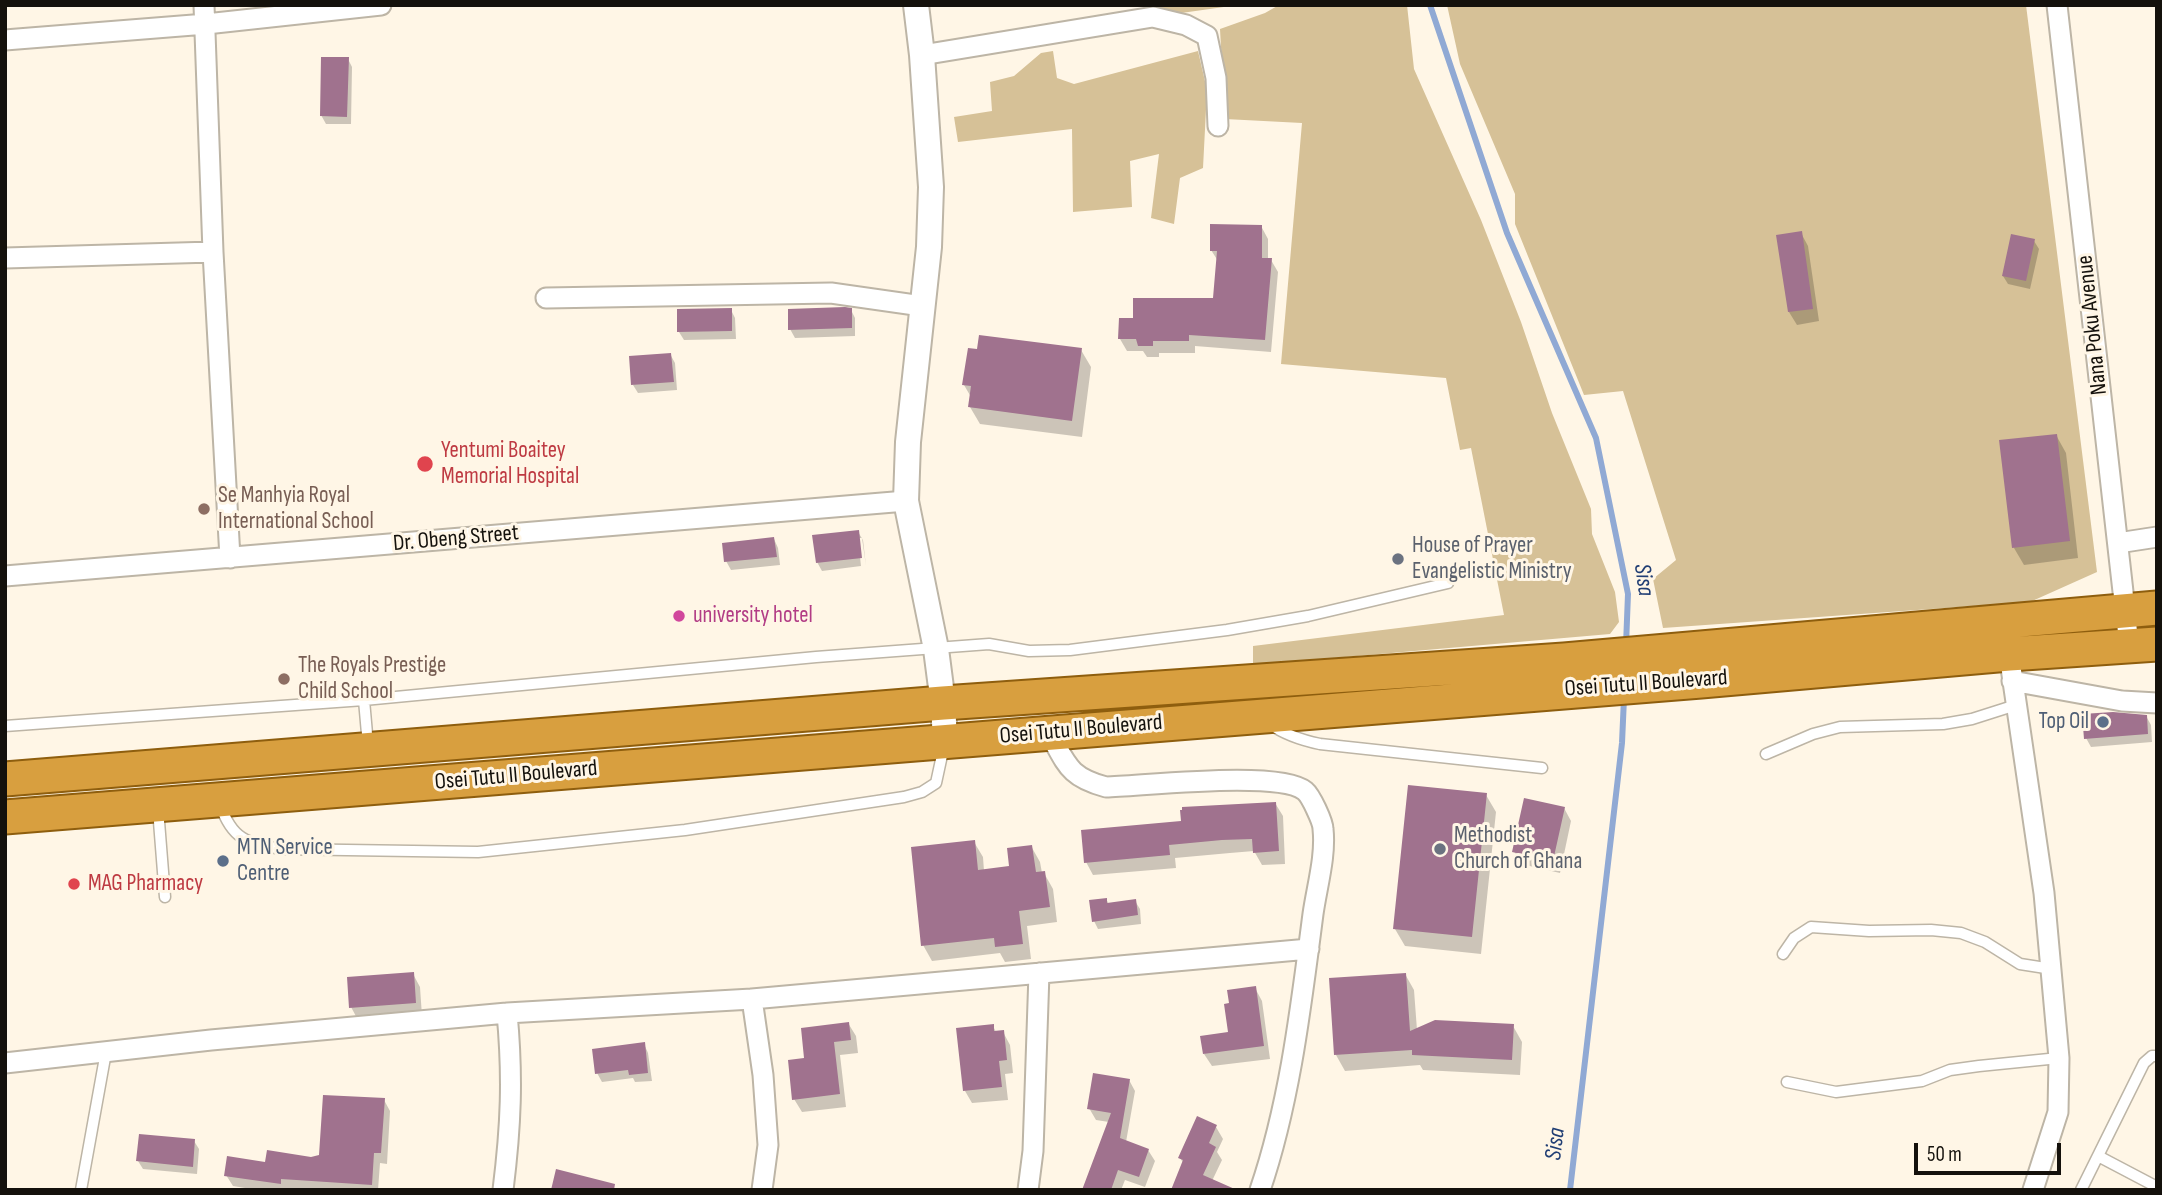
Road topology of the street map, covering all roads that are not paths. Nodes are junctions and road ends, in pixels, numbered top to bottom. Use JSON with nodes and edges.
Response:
{"nodes":[{"id":1,"x":381,"y":5,"type":"edge"},
{"id":2,"x":916,"y":5,"type":"edge"},
{"id":3,"x":2057,"y":5,"type":"edge"},
{"id":4,"x":205,"y":14,"type":"edge"},
{"id":5,"x":5,"y":40,"type":"edge"},
{"id":6,"x":922,"y":55,"type":"junction"},
{"id":7,"x":1218,"y":126,"type":"dead end"},
{"id":8,"x":213,"y":253,"type":"junction"},
{"id":9,"x":5,"y":258,"type":"edge"},
{"id":10,"x":546,"y":298,"type":"dead end"},
{"id":11,"x":922,"y":306,"type":"junction"},
{"id":12,"x":906,"y":501,"type":"junction"},
{"id":13,"x":2157,"y":537,"type":"edge"},
{"id":14,"x":2119,"y":543,"type":"junction"},
{"id":15,"x":230,"y":558,"type":"junction"},
{"id":16,"x":5,"y":576,"type":"edge"},
{"id":17,"x":1448,"y":583,"type":"dead end"},
{"id":18,"x":2141,"y":609,"type":"edge"},
{"id":19,"x":2143,"y":645,"type":"edge"},
{"id":20,"x":936,"y":649,"type":"junction"},
{"id":21,"x":1697,"y":665,"type":"junction"},
{"id":22,"x":2011,"y":667,"type":"junction"},
{"id":23,"x":1563,"y":675,"type":"junction"},
{"id":24,"x":364,"y":700,"type":"junction"},
{"id":25,"x":2157,"y":703,"type":"edge"},
{"id":26,"x":943,"y":704,"type":"junction"},
{"id":27,"x":2016,"y":705,"type":"junction"},
{"id":28,"x":1258,"y":716,"type":"junction"},
{"id":29,"x":5,"y":726,"type":"edge"},
{"id":30,"x":1049,"y":733,"type":"junction"},
{"id":31,"x":945,"y":741,"type":"junction"},
{"id":32,"x":369,"y":750,"type":"junction"},
{"id":33,"x":1766,"y":754,"type":"dead end"},
{"id":34,"x":1542,"y":768,"type":"dead end"},
{"id":35,"x":5,"y":779,"type":"edge"},
{"id":36,"x":219,"y":801,"type":"junction"},
{"id":37,"x":158,"y":805,"type":"junction"},
{"id":38,"x":5,"y":817,"type":"edge"},
{"id":39,"x":164,"y":897,"type":"dead end"},
{"id":40,"x":1309,"y":949,"type":"junction"},
{"id":41,"x":1783,"y":954,"type":"dead end"},
{"id":42,"x":2053,"y":969,"type":"junction"},
{"id":43,"x":1039,"y":973,"type":"junction"},
{"id":44,"x":752,"y":999,"type":"junction"},
{"id":45,"x":507,"y":1013,"type":"junction"},
{"id":46,"x":106,"y":1052,"type":"junction"},
{"id":47,"x":2157,"y":1056,"type":"edge"},
{"id":48,"x":2059,"y":1058,"type":"junction"},
{"id":49,"x":5,"y":1063,"type":"edge"},
{"id":50,"x":1787,"y":1082,"type":"dead end"},
{"id":51,"x":2098,"y":1156,"type":"junction"},
{"id":52,"x":2157,"y":1187,"type":"edge"},
{"id":53,"x":81,"y":1190,"type":"edge"},
{"id":54,"x":503,"y":1190,"type":"edge"},
{"id":55,"x":762,"y":1190,"type":"edge"},
{"id":56,"x":1028,"y":1190,"type":"edge"},
{"id":57,"x":1260,"y":1190,"type":"edge"},
{"id":58,"x":2033,"y":1190,"type":"edge"},
{"id":59,"x":2081,"y":1190,"type":"edge"}],
"edges":[{"from":1,"to":4,"type":"street"},
{"from":2,"to":6,"type":"street"},
{"from":3,"to":14,"type":"street","name":"Nana Poku Avenue"},
{"from":4,"to":5,"type":"street"},
{"from":4,"to":8,"type":"street"},
{"from":6,"to":7,"type":"street"},
{"from":6,"to":11,"type":"street"},
{"from":8,"to":9,"type":"street"},
{"from":8,"to":15,"type":"street"},
{"from":10,"to":11,"type":"street"},
{"from":11,"to":12,"type":"street"},
{"from":12,"to":15,"type":"street","name":"Dr. Obeng Street"},
{"from":12,"to":20,"type":"street"},
{"from":13,"to":14,"type":"street"},
{"from":14,"to":18,"type":"street","name":"Nana Poku Avenue"},
{"from":15,"to":16,"type":"street","name":"Dr. Obeng Street"},
{"from":17,"to":20,"type":"lane"},
{"from":18,"to":19,"type":"street","name":"Nana Poku Avenue"},
{"from":18,"to":21,"type":"highway","name":"Osei Tutu II Boulevard"},
{"from":19,"to":22,"type":"highway","name":"Osei Tutu II Boulevard"},
{"from":20,"to":24,"type":"lane"},
{"from":20,"to":26,"type":"street"},
{"from":21,"to":22,"type":"highway","name":"Osei Tutu II Boulevard"},
{"from":21,"to":23,"type":"highway","name":"Osei Tutu II Boulevard"},
{"from":22,"to":25,"type":"street"},
{"from":22,"to":27,"type":"street"},
{"from":23,"to":26,"type":"highway","name":"Osei Tutu II Boulevard"},
{"from":23,"to":28,"type":"highway","name":"Osei Tutu II Boulevard"},
{"from":24,"to":29,"type":"lane"},
{"from":24,"to":32,"type":"lane"},
{"from":26,"to":31,"type":"street"},
{"from":26,"to":32,"type":"highway","name":"Osei Tutu II Boulevard"},
{"from":27,"to":33,"type":"lane"},
{"from":27,"to":42,"type":"street"},
{"from":28,"to":30,"type":"highway","name":"Osei Tutu II Boulevard"},
{"from":28,"to":34,"type":"lane"},
{"from":30,"to":31,"type":"highway","name":"Osei Tutu II Boulevard"},
{"from":30,"to":40,"type":"street"},
{"from":31,"to":36,"type":"highway","name":"Osei Tutu II Boulevard"},
{"from":31,"to":36,"type":"lane"},
{"from":32,"to":35,"type":"highway","name":"Osei Tutu II Boulevard"},
{"from":36,"to":37,"type":"highway","name":"Osei Tutu II Boulevard"},
{"from":37,"to":38,"type":"highway","name":"Osei Tutu II Boulevard"},
{"from":37,"to":39,"type":"lane"},
{"from":40,"to":43,"type":"street"},
{"from":40,"to":57,"type":"street"},
{"from":41,"to":42,"type":"lane"},
{"from":42,"to":48,"type":"street"},
{"from":43,"to":44,"type":"street"},
{"from":43,"to":56,"type":"street"},
{"from":44,"to":45,"type":"street"},
{"from":44,"to":55,"type":"street"},
{"from":45,"to":46,"type":"street"},
{"from":45,"to":54,"type":"street"},
{"from":46,"to":49,"type":"street"},
{"from":46,"to":53,"type":"lane"},
{"from":47,"to":51,"type":"lane"},
{"from":48,"to":50,"type":"lane"},
{"from":48,"to":58,"type":"street"},
{"from":51,"to":52,"type":"lane"},
{"from":51,"to":59,"type":"lane"}]}
